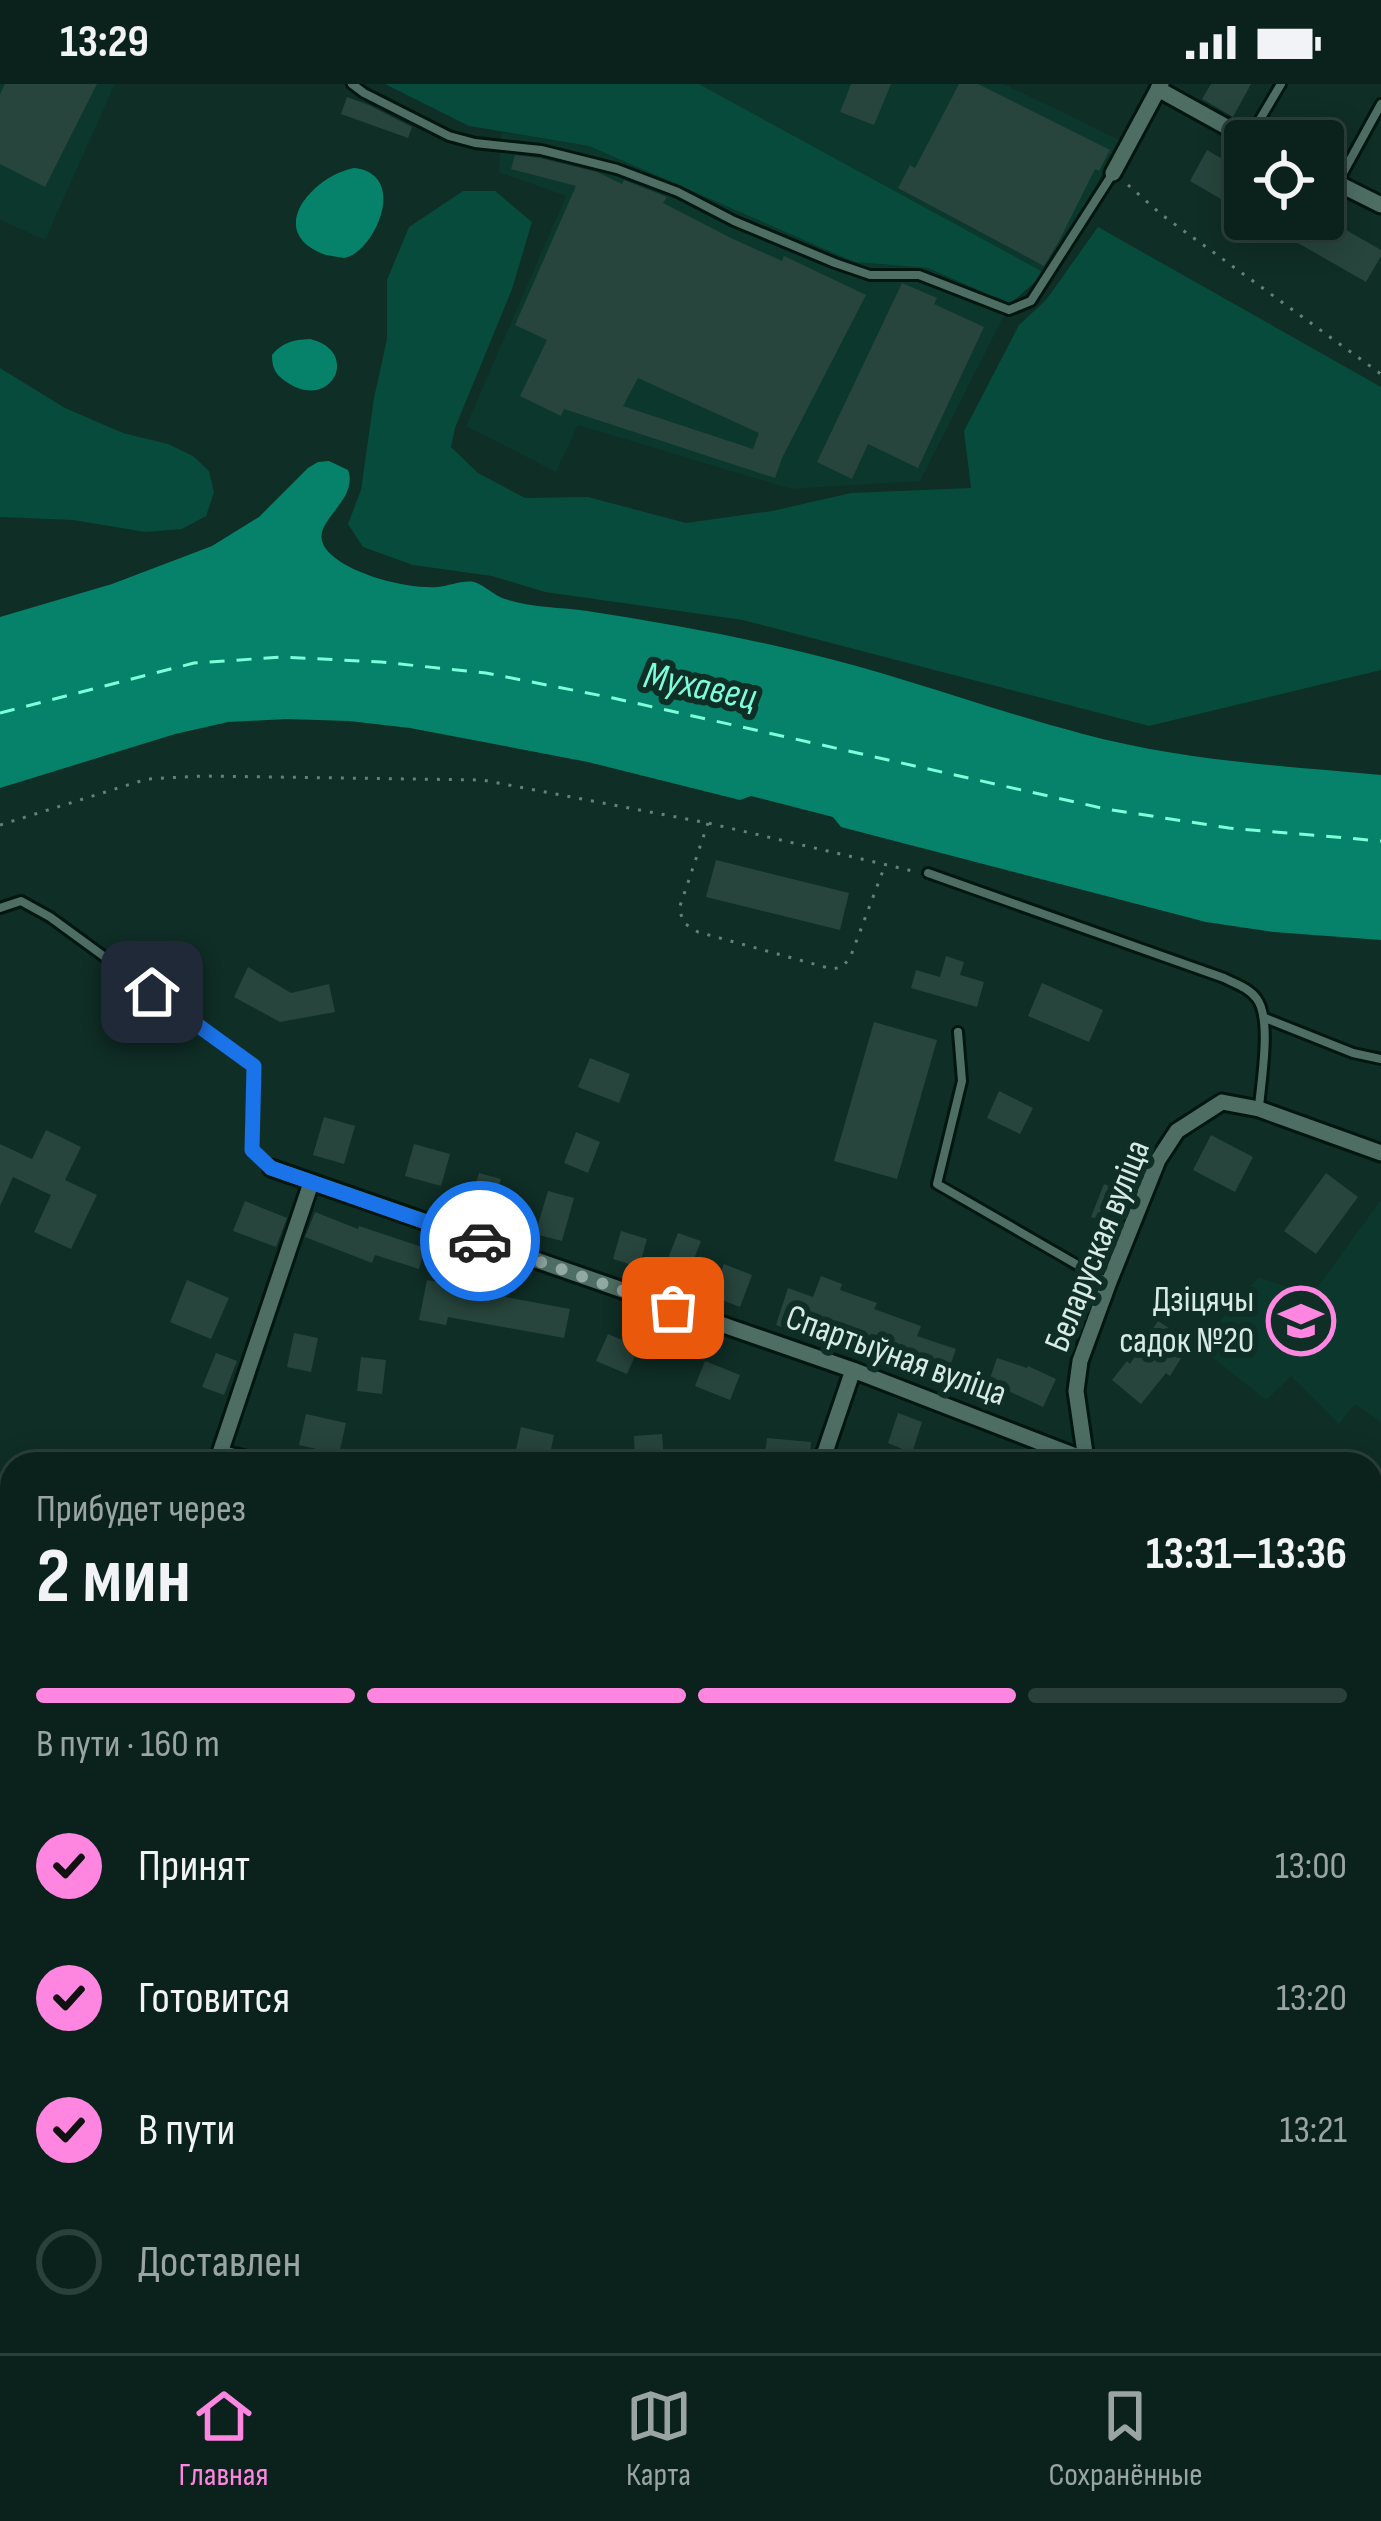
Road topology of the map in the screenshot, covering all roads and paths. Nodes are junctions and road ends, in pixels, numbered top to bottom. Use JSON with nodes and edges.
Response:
{"nodes":[{"id":1,"x":352,"y":84,"type":"edge"},
{"id":2,"x":1281,"y":84,"type":"edge"},
{"id":3,"x":1160,"y":87,"type":"edge"},
{"id":4,"x":1381,"y":104,"type":"edge"},
{"id":5,"x":1261,"y":120,"type":"edge"},
{"id":6,"x":1224,"y":125,"type":"edge"},
{"id":7,"x":1344,"y":159,"type":"edge"},
{"id":8,"x":1113,"y":173,"type":"junction"},
{"id":9,"x":1344,"y":187,"type":"edge"},
{"id":10,"x":1381,"y":205,"type":"edge"},
{"id":11,"x":1381,"y":374,"type":"edge"},
{"id":12,"x":709,"y":823,"type":"junction"},
{"id":13,"x":0,"y":825,"type":"edge"},
{"id":14,"x":884,"y":866,"type":"junction"},
{"id":15,"x":928,"y":874,"type":"joint"},
{"id":16,"x":0,"y":908,"type":"edge"},
{"id":17,"x":1265,"y":1018,"type":"junction"},
{"id":18,"x":958,"y":1033,"type":"dead end"},
{"id":19,"x":1381,"y":1059,"type":"edge"},
{"id":20,"x":1259,"y":1109,"type":"junction"},
{"id":21,"x":1381,"y":1153,"type":"edge"},
{"id":22,"x":271,"y":1168,"type":"joint"},
{"id":23,"x":311,"y":1183,"type":"junction"},
{"id":24,"x":1108,"y":1282,"type":"junction"},
{"id":25,"x":853,"y":1370,"type":"junction"},
{"id":26,"x":220,"y":1452,"type":"edge"},
{"id":27,"x":825,"y":1452,"type":"edge"},
{"id":28,"x":1062,"y":1452,"type":"edge"},
{"id":29,"x":1086,"y":1452,"type":"edge"}],
"edges":[{"from":1,"to":8,"type":"lane"},
{"from":2,"to":5,"type":"lane"},
{"from":3,"to":6,"type":"street"},
{"from":3,"to":8,"type":"street"},
{"from":4,"to":7,"type":"lane"},
{"from":8,"to":11,"type":"path"},
{"from":9,"to":10,"type":"street"},
{"from":12,"to":13,"type":"path"},
{"from":12,"to":14,"type":"path"},
{"from":12,"to":14,"type":"path"},
{"from":14,"to":15,"type":"path"},
{"from":15,"to":17,"type":"lane"},
{"from":16,"to":22,"type":"lane"},
{"from":17,"to":19,"type":"lane"},
{"from":17,"to":20,"type":"lane"},
{"from":18,"to":24,"type":"lane"},
{"from":20,"to":21,"type":"street","name":"Беларуская вуліца"},
{"from":20,"to":24,"type":"street","name":"Беларуская вуліца"},
{"from":22,"to":23,"type":"street","name":"Спартыўная вуліца"},
{"from":23,"to":25,"type":"street","name":"Спартыўная вуліца"},
{"from":23,"to":26,"type":"street"},
{"from":24,"to":29,"type":"street","name":"Беларуская вуліца"},
{"from":25,"to":27,"type":"street"},
{"from":25,"to":28,"type":"street","name":"Спартыўная вуліца"}]}
